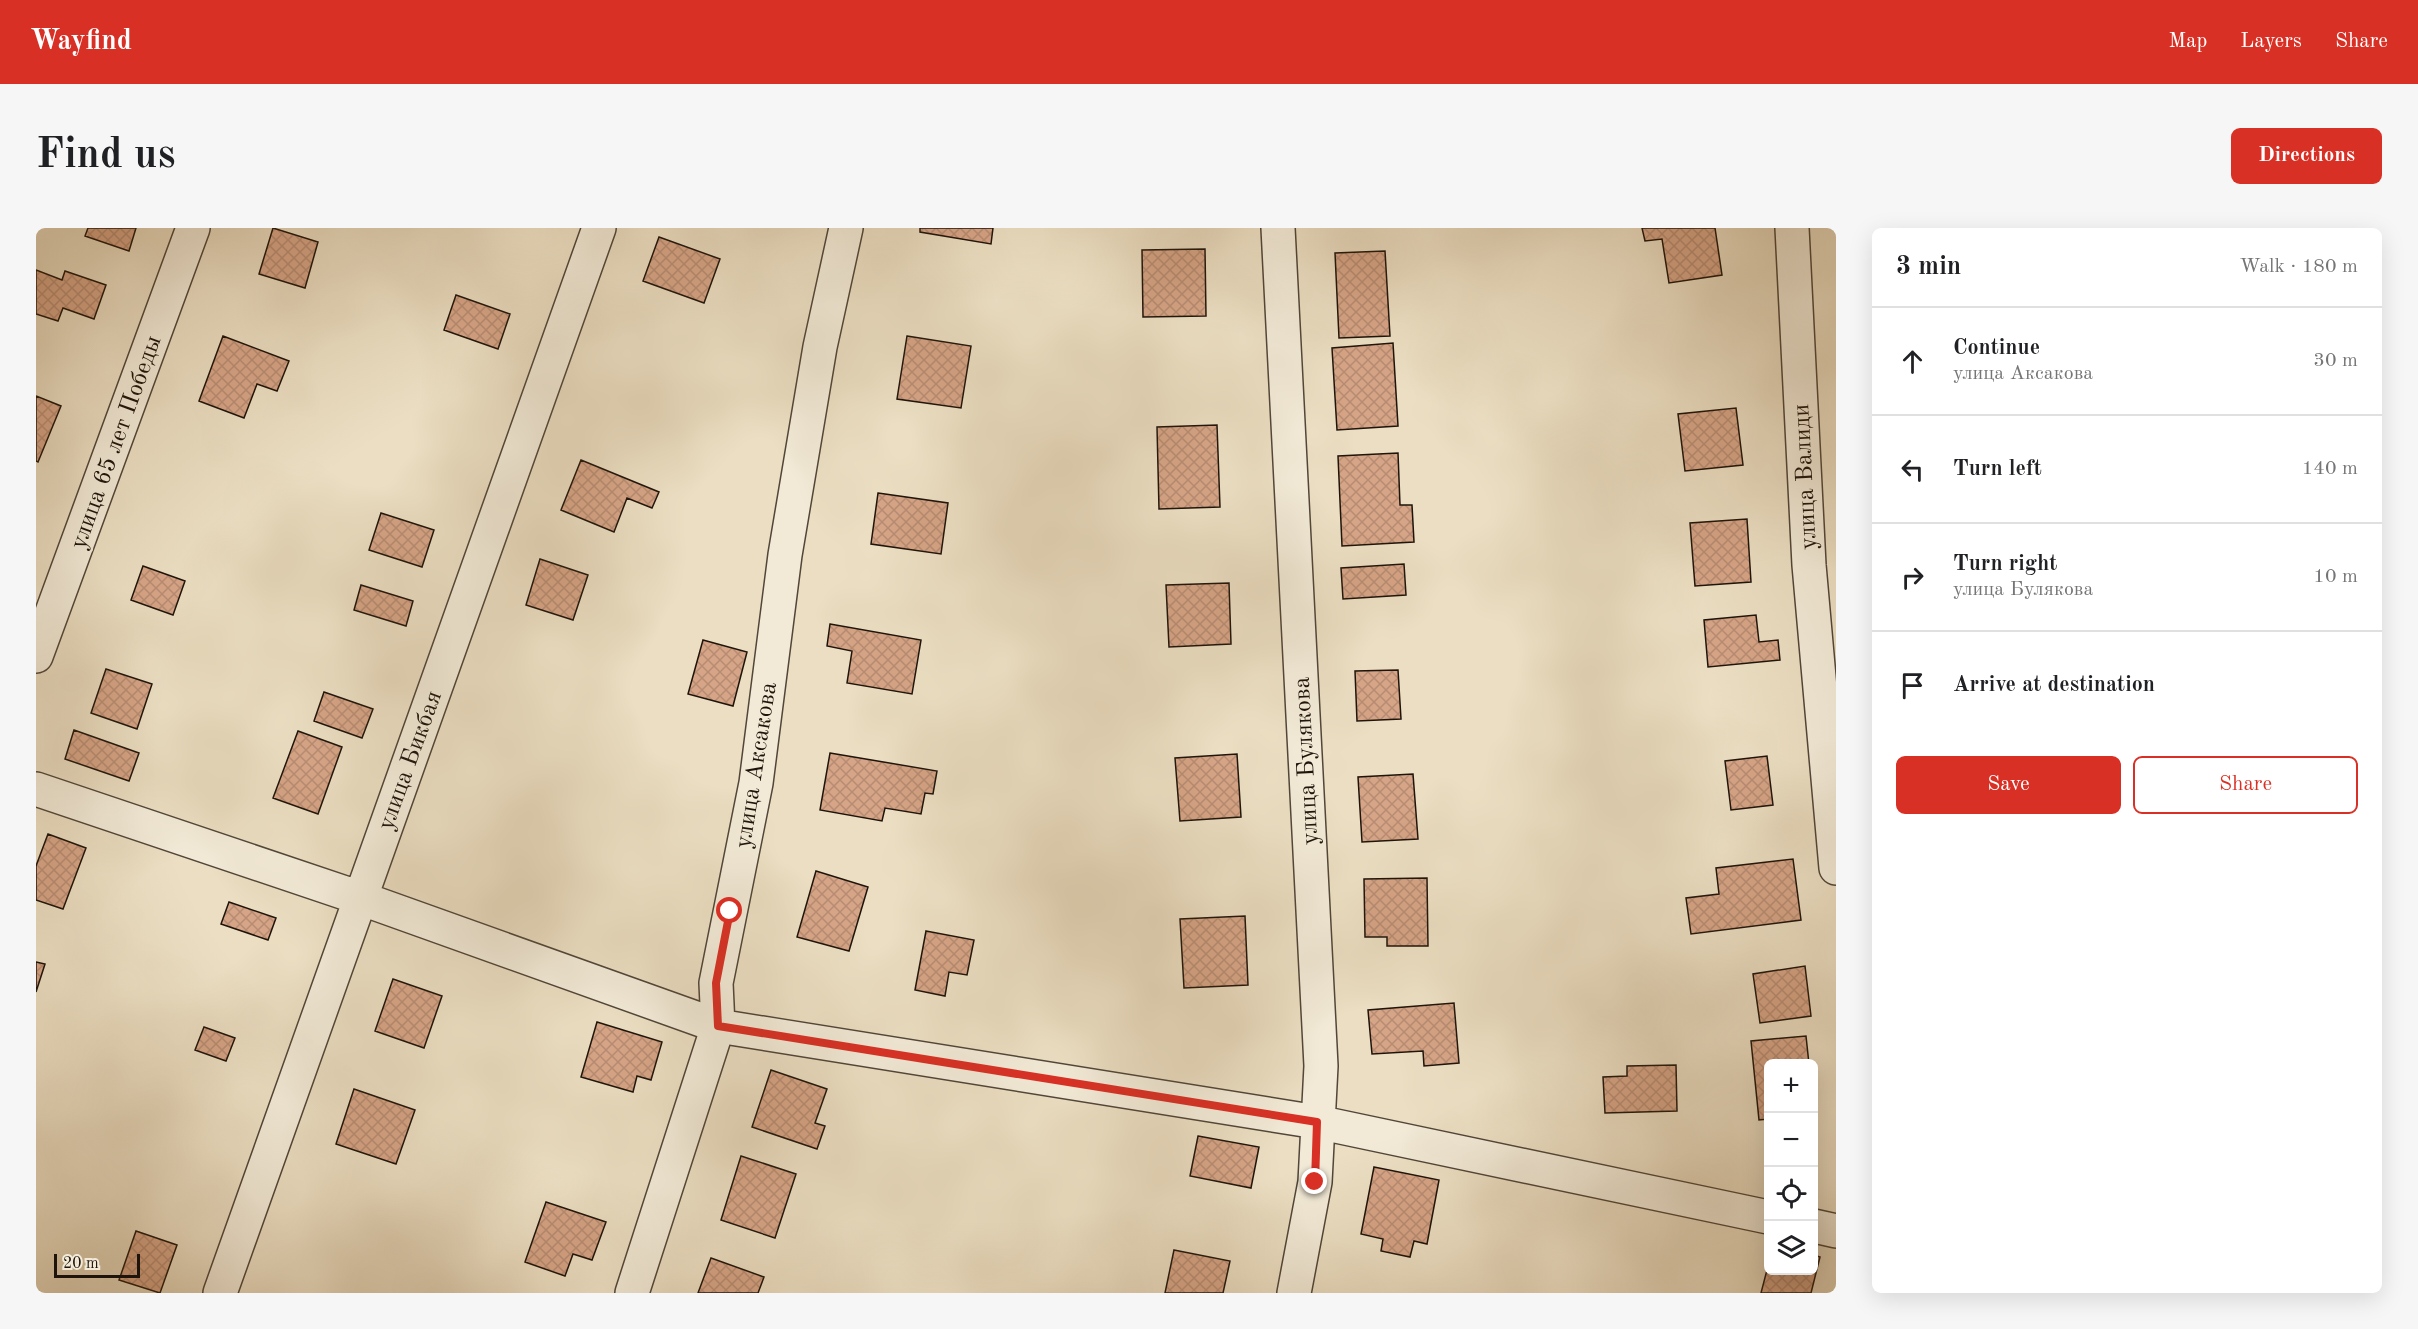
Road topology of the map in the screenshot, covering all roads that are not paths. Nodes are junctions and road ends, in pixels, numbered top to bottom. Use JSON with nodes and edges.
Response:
{"nodes":[{"id":1,"x":193,"y":228,"type":"edge"},
{"id":2,"x":599,"y":228,"type":"edge"},
{"id":3,"x":846,"y":228,"type":"edge"},
{"id":4,"x":1278,"y":228,"type":"edge"},
{"id":5,"x":1792,"y":228,"type":"edge"},
{"id":6,"x":36,"y":656,"type":"edge"},
{"id":7,"x":36,"y":789,"type":"edge"},
{"id":8,"x":1836,"y":868,"type":"edge"},
{"id":9,"x":360,"y":898,"type":"junction"},
{"id":10,"x":718,"y":1026,"type":"junction"},
{"id":11,"x":1317,"y":1122,"type":"junction"},
{"id":12,"x":1764,"y":1216,"type":"edge"},
{"id":13,"x":1818,"y":1227,"type":"edge"},
{"id":14,"x":1836,"y":1231,"type":"edge"},
{"id":15,"x":220,"y":1293,"type":"edge"},
{"id":16,"x":632,"y":1293,"type":"edge"},
{"id":17,"x":1294,"y":1293,"type":"edge"}],
"edges":[{"from":1,"to":6,"type":"street","name":"улица 65 лет Победы"},
{"from":2,"to":9,"type":"street","name":"улица Бикбая"},
{"from":3,"to":10,"type":"street","name":"улица Аксакова"},
{"from":4,"to":11,"type":"street","name":"улица Булякова"},
{"from":5,"to":8,"type":"street","name":"улица Валиди"},
{"from":7,"to":9,"type":"street"},
{"from":9,"to":10,"type":"street"},
{"from":9,"to":15,"type":"street","name":"улица Бикбая"},
{"from":10,"to":11,"type":"street"},
{"from":10,"to":16,"type":"street","name":"улица Аксакова"},
{"from":11,"to":12,"type":"street"},
{"from":11,"to":17,"type":"street","name":"улица Булякова"},
{"from":13,"to":14,"type":"street"}]}
